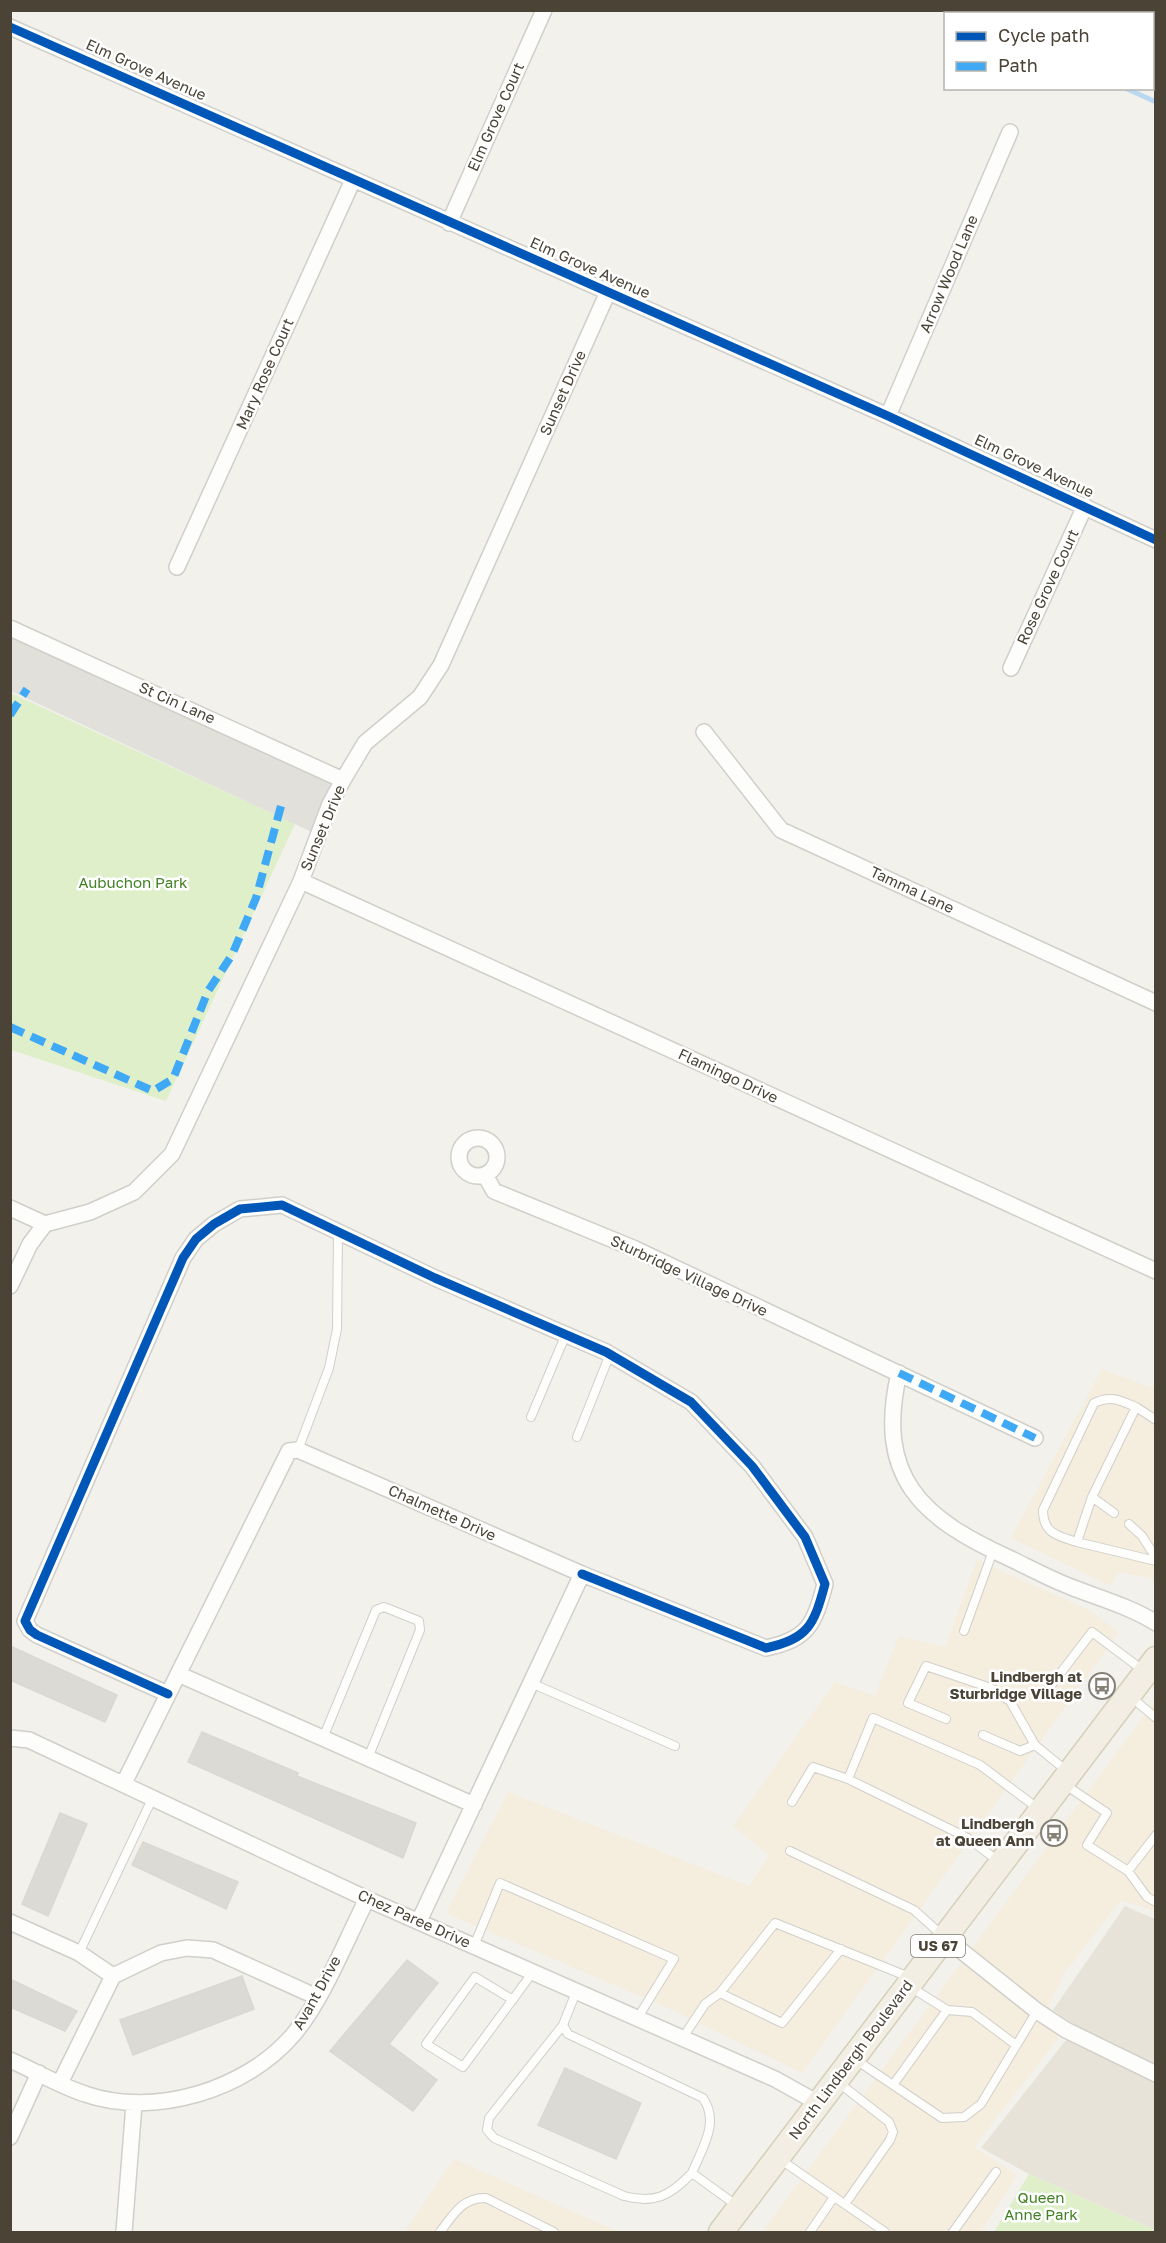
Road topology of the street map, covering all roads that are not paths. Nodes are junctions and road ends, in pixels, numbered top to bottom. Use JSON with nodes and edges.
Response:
{"nodes":[{"id":1,"x":544,"y":10,"type":"edge"},
{"id":2,"x":10,"y":27,"type":"edge"},
{"id":3,"x":1010,"y":132,"type":"dead end"},
{"id":4,"x":353,"y":180,"type":"junction"},
{"id":5,"x":449,"y":223,"type":"junction"},
{"id":6,"x":608,"y":292,"type":"junction"},
{"id":7,"x":888,"y":416,"type":"junction"},
{"id":8,"x":1085,"y":506,"type":"junction"},
{"id":9,"x":1155,"y":540,"type":"edge"},
{"id":10,"x":177,"y":567,"type":"dead end"},
{"id":11,"x":10,"y":628,"type":"edge"},
{"id":12,"x":1011,"y":668,"type":"dead end"},
{"id":13,"x":704,"y":732,"type":"dead end"},
{"id":14,"x":342,"y":780,"type":"junction"},
{"id":15,"x":301,"y":881,"type":"junction"},
{"id":16,"x":1155,"y":1003,"type":"edge"},
{"id":17,"x":486,"y":1175,"type":"dead end"},
{"id":18,"x":10,"y":1208,"type":"edge"},
{"id":19,"x":45,"y":1224,"type":"junction"},
{"id":20,"x":338,"y":1232,"type":"junction"},
{"id":21,"x":1155,"y":1271,"type":"edge"},
{"id":22,"x":10,"y":1286,"type":"edge"},
{"id":23,"x":566,"y":1334,"type":"junction"},
{"id":24,"x":610,"y":1354,"type":"junction"},
{"id":25,"x":899,"y":1373,"type":"junction"},
{"id":26,"x":1136,"y":1407,"type":"junction"},
{"id":27,"x":531,"y":1417,"type":"dead end"},
{"id":28,"x":1155,"y":1420,"type":"edge"},
{"id":29,"x":577,"y":1437,"type":"dead end"},
{"id":30,"x":1035,"y":1438,"type":"dead end"},
{"id":31,"x":298,"y":1450,"type":"junction"},
{"id":32,"x":1092,"y":1497,"type":"junction"},
{"id":33,"x":1114,"y":1513,"type":"dead end"},
{"id":34,"x":1129,"y":1524,"type":"dead end"},
{"id":35,"x":1077,"y":1542,"type":"junction"},
{"id":36,"x":993,"y":1551,"type":"junction"},
{"id":37,"x":1155,"y":1560,"type":"edge"},
{"id":38,"x":582,"y":1574,"type":"junction"},
{"id":39,"x":1155,"y":1623,"type":"edge"},
{"id":40,"x":964,"y":1631,"type":"dead end"},
{"id":41,"x":1150,"y":1665,"type":"edge"},
{"id":42,"x":178,"y":1674,"type":"junction"},
{"id":43,"x":531,"y":1683,"type":"junction"},
{"id":44,"x":1046,"y":1692,"type":"dead end"},
{"id":45,"x":168,"y":1694,"type":"junction"},
{"id":46,"x":1127,"y":1694,"type":"junction"},
{"id":47,"x":1155,"y":1718,"type":"edge"},
{"id":48,"x":946,"y":1719,"type":"dead end"},
{"id":49,"x":983,"y":1735,"type":"dead end"},
{"id":50,"x":10,"y":1738,"type":"edge"},
{"id":51,"x":323,"y":1738,"type":"junction"},
{"id":52,"x":1035,"y":1745,"type":"junction"},
{"id":53,"x":675,"y":1746,"type":"dead end"},
{"id":54,"x":368,"y":1758,"type":"junction"},
{"id":55,"x":1066,"y":1778,"type":"junction"},
{"id":56,"x":848,"y":1779,"type":"junction"},
{"id":57,"x":124,"y":1783,"type":"junction"},
{"id":58,"x":153,"y":1797,"type":"junction"},
{"id":59,"x":792,"y":1802,"type":"dead end"},
{"id":60,"x":474,"y":1805,"type":"junction"},
{"id":61,"x":1041,"y":1810,"type":"junction"},
{"id":62,"x":1155,"y":1835,"type":"edge"},
{"id":63,"x":790,"y":1851,"type":"dead end"},
{"id":64,"x":1001,"y":1863,"type":"junction"},
{"id":65,"x":1128,"y":1871,"type":"junction"},
{"id":66,"x":367,"y":1899,"type":"junction"},
{"id":67,"x":1155,"y":1902,"type":"edge"},
{"id":68,"x":419,"y":1921,"type":"junction"},
{"id":69,"x":10,"y":1922,"type":"edge"},
{"id":70,"x":944,"y":1937,"type":"junction"},
{"id":71,"x":474,"y":1946,"type":"junction"},
{"id":72,"x":841,"y":1949,"type":"junction"},
{"id":73,"x":79,"y":1953,"type":"junction"},
{"id":74,"x":533,"y":1972,"type":"junction"},
{"id":75,"x":113,"y":1976,"type":"junction"},
{"id":76,"x":911,"y":1982,"type":"junction"},
{"id":77,"x":576,"y":1992,"type":"junction"},
{"id":78,"x":720,"y":1993,"type":"junction"},
{"id":79,"x":317,"y":1997,"type":"junction"},
{"id":80,"x":513,"y":2000,"type":"junction"},
{"id":81,"x":948,"y":2010,"type":"junction"},
{"id":82,"x":1037,"y":2011,"type":"junction"},
{"id":83,"x":637,"y":2019,"type":"junction"},
{"id":84,"x":563,"y":2025,"type":"junction"},
{"id":85,"x":682,"y":2039,"type":"junction"},
{"id":86,"x":1016,"y":2045,"type":"junction"},
{"id":87,"x":852,"y":2058,"type":"junction"},
{"id":88,"x":10,"y":2060,"type":"edge"},
{"id":89,"x":39,"y":2073,"type":"junction"},
{"id":90,"x":1155,"y":2074,"type":"edge"},
{"id":91,"x":835,"y":2081,"type":"junction"},
{"id":92,"x":60,"y":2083,"type":"junction"},
{"id":93,"x":893,"y":2085,"type":"junction"},
{"id":94,"x":818,"y":2103,"type":"junction"},
{"id":95,"x":134,"y":2104,"type":"junction"},
{"id":96,"x":10,"y":2136,"type":"edge"},
{"id":97,"x":777,"y":2158,"type":"junction"},
{"id":98,"x":996,"y":2172,"type":"dead end"},
{"id":99,"x":692,"y":2173,"type":"junction"},
{"id":100,"x":834,"y":2197,"type":"junction"},
{"id":101,"x":845,"y":2204,"type":"junction"},
{"id":102,"x":740,"y":2208,"type":"junction"},
{"id":103,"x":124,"y":2232,"type":"edge"},
{"id":104,"x":440,"y":2232,"type":"edge"},
{"id":105,"x":554,"y":2232,"type":"edge"},
{"id":106,"x":721,"y":2232,"type":"edge"},
{"id":107,"x":810,"y":2232,"type":"edge"},
{"id":108,"x":885,"y":2232,"type":"edge"},
{"id":109,"x":954,"y":2232,"type":"edge"}],
"edges":[{"from":1,"to":5,"type":"street","name":"Elm Grove Court"},
{"from":2,"to":4,"type":"street","name":"Elm Grove Avenue"},
{"from":3,"to":7,"type":"street","name":"Arrow Wood Lane"},
{"from":4,"to":5,"type":"street","name":"Elm Grove Avenue"},
{"from":4,"to":10,"type":"street","name":"Mary Rose Court"},
{"from":5,"to":6,"type":"street","name":"Elm Grove Avenue"},
{"from":6,"to":7,"type":"street","name":"Elm Grove Avenue"},
{"from":6,"to":14,"type":"street","name":"Sunset Drive"},
{"from":7,"to":8,"type":"street","name":"Elm Grove Avenue"},
{"from":8,"to":9,"type":"street","name":"Elm Grove Avenue"},
{"from":8,"to":12,"type":"street","name":"Rose Grove Court"},
{"from":11,"to":14,"type":"street","name":"St Cin Lane"},
{"from":13,"to":16,"type":"street","name":"Tamma Lane"},
{"from":14,"to":15,"type":"street","name":"Sunset Drive"},
{"from":15,"to":19,"type":"street","name":"Sunset Drive"},
{"from":15,"to":21,"type":"street","name":"Flamingo Drive"},
{"from":17,"to":25,"type":"street","name":"Sturbridge Village Drive"},
{"from":18,"to":19,"type":"street"},
{"from":19,"to":22,"type":"street"},
{"from":20,"to":23,"type":"street","name":"Chalmette Drive"},
{"from":20,"to":31,"type":"lane"},
{"from":20,"to":45,"type":"street","name":"Chalmette Drive"},
{"from":23,"to":24,"type":"street","name":"Chalmette Drive"},
{"from":23,"to":27,"type":"lane"},
{"from":24,"to":29,"type":"lane"},
{"from":24,"to":38,"type":"street","name":"Chalmette Drive"},
{"from":25,"to":30,"type":"street","name":"Sturbridge Village Drive"},
{"from":25,"to":36,"type":"street"},
{"from":26,"to":28,"type":"lane"},
{"from":26,"to":32,"type":"lane"},
{"from":26,"to":35,"type":"lane"},
{"from":31,"to":38,"type":"street","name":"Chalmette Drive"},
{"from":31,"to":42,"type":"street"},
{"from":32,"to":33,"type":"lane"},
{"from":32,"to":35,"type":"lane"},
{"from":34,"to":37,"type":"lane"},
{"from":35,"to":37,"type":"lane"},
{"from":36,"to":39,"type":"street"},
{"from":36,"to":40,"type":"lane"},
{"from":38,"to":43,"type":"street"},
{"from":41,"to":44,"type":"lane"},
{"from":41,"to":46,"type":"main road","name":"North Lindbergh Boulevard","number":"US 67"},
{"from":42,"to":45,"type":"street"},
{"from":42,"to":51,"type":"street"},
{"from":43,"to":53,"type":"lane"},
{"from":43,"to":60,"type":"street"},
{"from":45,"to":57,"type":"street"},
{"from":46,"to":47,"type":"lane"},
{"from":46,"to":55,"type":"main road","name":"North Lindbergh Boulevard","number":"US 67"},
{"from":48,"to":52,"type":"lane"},
{"from":49,"to":52,"type":"lane"},
{"from":50,"to":57,"type":"street","name":"Chez Paree Drive"},
{"from":51,"to":54,"type":"street"},
{"from":51,"to":54,"type":"lane"},
{"from":52,"to":55,"type":"lane"},
{"from":54,"to":60,"type":"street"},
{"from":55,"to":61,"type":"main road","name":"North Lindbergh Boulevard","number":"US 67"},
{"from":55,"to":65,"type":"lane"},
{"from":56,"to":59,"type":"lane"},
{"from":56,"to":61,"type":"lane"},
{"from":56,"to":64,"type":"lane"},
{"from":57,"to":58,"type":"street","name":"Chez Paree Drive"},
{"from":58,"to":66,"type":"street","name":"Chez Paree Drive"},
{"from":58,"to":73,"type":"lane"},
{"from":60,"to":68,"type":"street"},
{"from":61,"to":64,"type":"main road","name":"North Lindbergh Boulevard","number":"US 67"},
{"from":62,"to":65,"type":"lane"},
{"from":63,"to":70,"type":"lane"},
{"from":64,"to":70,"type":"main road","name":"North Lindbergh Boulevard","number":"US 67"},
{"from":65,"to":67,"type":"lane"},
{"from":66,"to":68,"type":"street","name":"Chez Paree Drive"},
{"from":66,"to":79,"type":"street","name":"Avant Drive"},
{"from":68,"to":71,"type":"street","name":"Chez Paree Drive"},
{"from":69,"to":73,"type":"street"},
{"from":70,"to":76,"type":"main road","name":"North Lindbergh Boulevard","number":"US 67"},
{"from":70,"to":82,"type":"street"},
{"from":71,"to":74,"type":"street","name":"Chez Paree Drive"},
{"from":71,"to":83,"type":"lane"},
{"from":72,"to":76,"type":"lane"},
{"from":72,"to":78,"type":"lane"},
{"from":72,"to":78,"type":"lane"},
{"from":73,"to":75,"type":"street"},
{"from":74,"to":77,"type":"street","name":"Chez Paree Drive"},
{"from":74,"to":80,"type":"lane"},
{"from":75,"to":79,"type":"street"},
{"from":75,"to":92,"type":"street"},
{"from":76,"to":81,"type":"lane"},
{"from":76,"to":87,"type":"main road","name":"North Lindbergh Boulevard","number":"US 67"},
{"from":77,"to":83,"type":"street","name":"Chez Paree Drive"},
{"from":77,"to":84,"type":"lane"},
{"from":78,"to":85,"type":"lane"},
{"from":79,"to":95,"type":"street","name":"Avant Drive"},
{"from":80,"to":80,"type":"lane"},
{"from":81,"to":86,"type":"lane"},
{"from":81,"to":93,"type":"lane"},
{"from":82,"to":86,"type":"lane"},
{"from":82,"to":90,"type":"street"},
{"from":83,"to":85,"type":"street","name":"Chez Paree Drive"},
{"from":84,"to":99,"type":"lane"},
{"from":84,"to":99,"type":"lane"},
{"from":85,"to":94,"type":"street","name":"Chez Paree Drive"},
{"from":86,"to":93,"type":"lane"},
{"from":87,"to":91,"type":"main road","name":"North Lindbergh Boulevard","number":"US 67"},
{"from":87,"to":93,"type":"lane"},
{"from":88,"to":89,"type":"street","name":"Avant Drive"},
{"from":89,"to":92,"type":"street","name":"Avant Drive"},
{"from":89,"to":96,"type":"street"},
{"from":91,"to":94,"type":"main road","name":"North Lindbergh Boulevard","number":"US 67"},
{"from":91,"to":101,"type":"lane"},
{"from":92,"to":95,"type":"street","name":"Avant Drive"},
{"from":94,"to":97,"type":"main road","name":"North Lindbergh Boulevard","number":"US 67"},
{"from":95,"to":103,"type":"street"},
{"from":97,"to":100,"type":"lane"},
{"from":97,"to":102,"type":"main road","name":"North Lindbergh Boulevard","number":"US 67"},
{"from":98,"to":109,"type":"lane"},
{"from":99,"to":102,"type":"lane"},
{"from":100,"to":101,"type":"lane"},
{"from":100,"to":107,"type":"lane"},
{"from":101,"to":108,"type":"lane"},
{"from":102,"to":106,"type":"main road","name":"North Lindbergh Boulevard","number":"US 67"},
{"from":104,"to":105,"type":"lane"}]}
